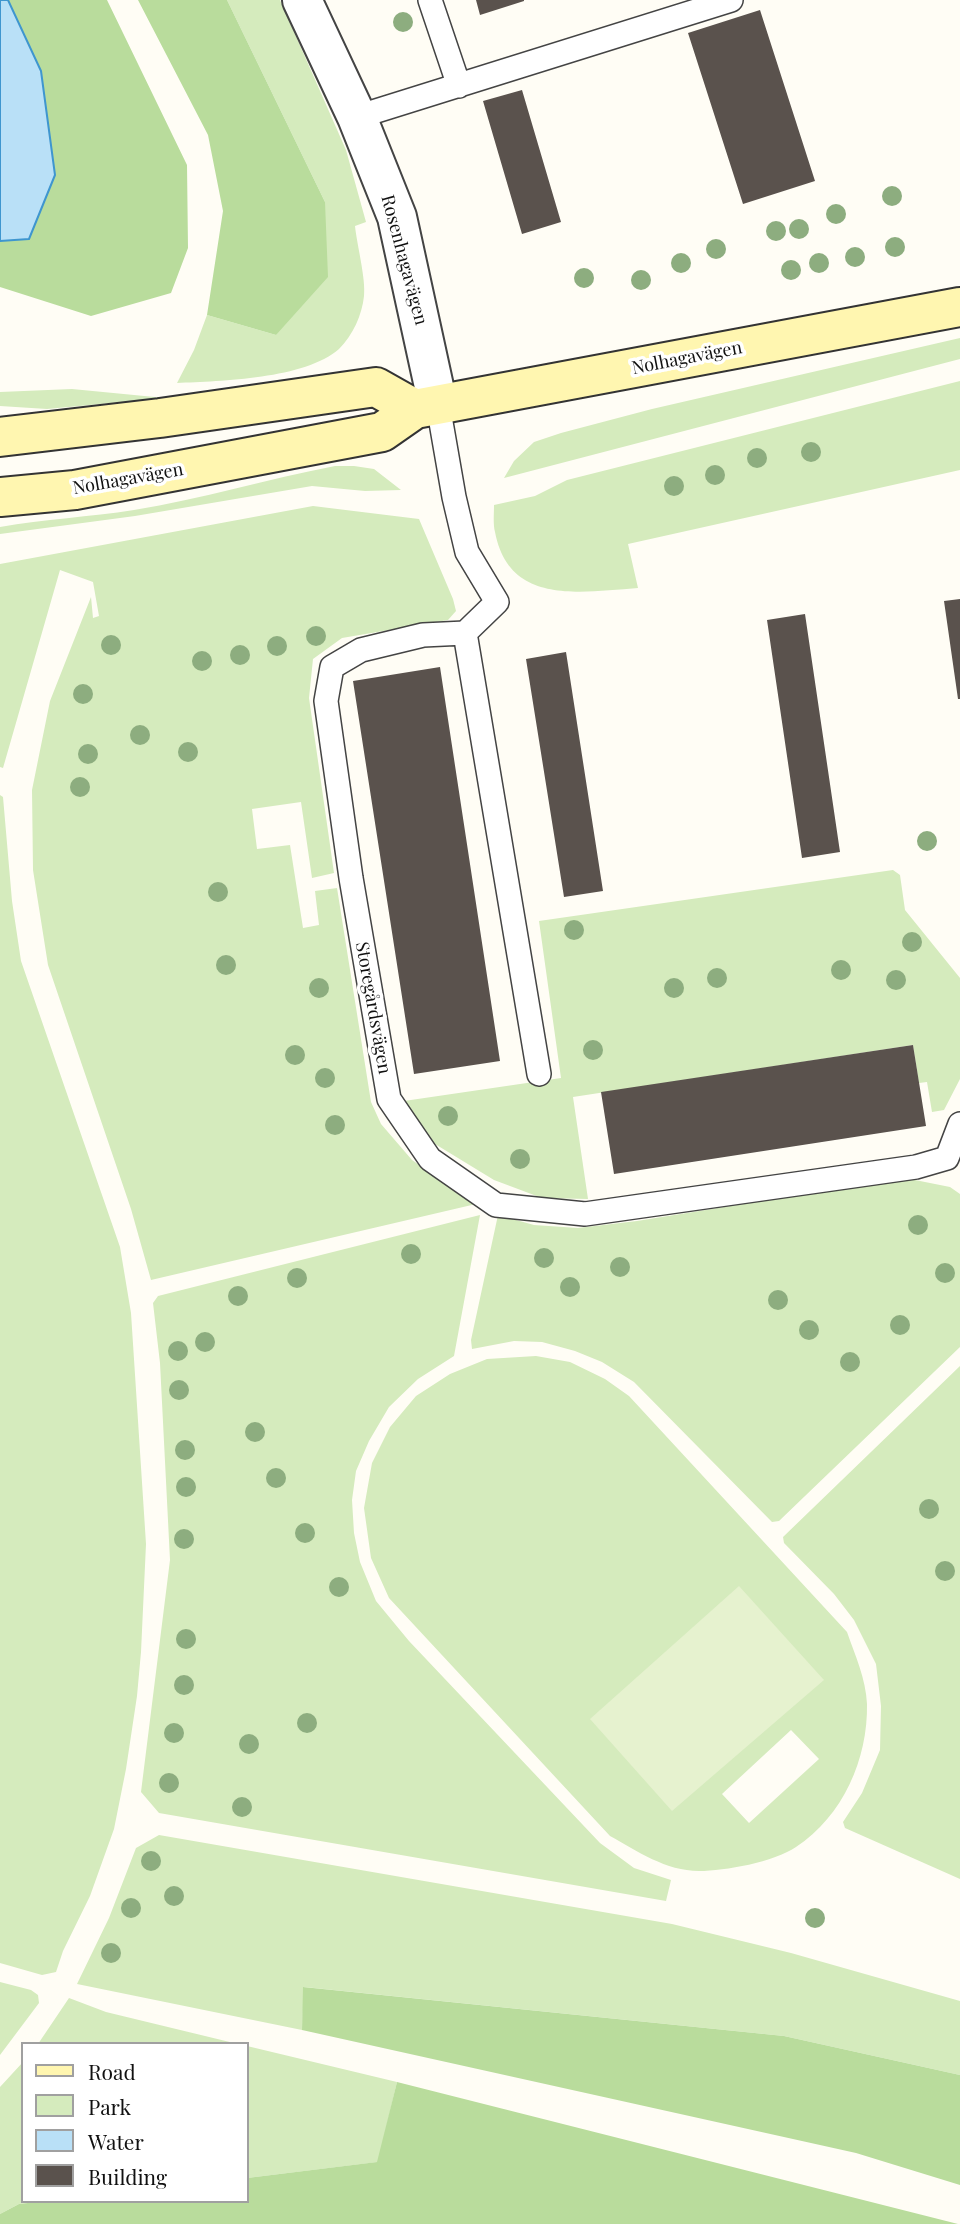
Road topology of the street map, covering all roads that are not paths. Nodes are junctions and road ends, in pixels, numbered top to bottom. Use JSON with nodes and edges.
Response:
{"nodes":[{"id":1,"x":302,"y":0,"type":"edge"},
{"id":2,"x":430,"y":0,"type":"edge"},
{"id":3,"x":731,"y":0,"type":"edge"},
{"id":4,"x":459,"y":86,"type":"junction"},
{"id":5,"x":358,"y":117,"type":"junction"},
{"id":6,"x":960,"y":307,"type":"edge"},
{"id":7,"x":426,"y":407,"type":"junction"},
{"id":8,"x":0,"y":437,"type":"edge"},
{"id":9,"x":0,"y":497,"type":"edge"},
{"id":10,"x":465,"y":633,"type":"junction"},
{"id":11,"x":539,"y":1074,"type":"dead end"},
{"id":12,"x":960,"y":1124,"type":"edge"}],
"edges":[{"from":1,"to":5,"type":"street","name":"Rosenhagavägen"},
{"from":2,"to":4,"type":"lane"},
{"from":3,"to":4,"type":"lane"},
{"from":4,"to":5,"type":"lane"},
{"from":5,"to":7,"type":"street","name":"Rosenhagavägen"},
{"from":6,"to":7,"type":"street","name":"Nolhagavägen"},
{"from":7,"to":8,"type":"street"},
{"from":7,"to":9,"type":"street","name":"Nolhagavägen"},
{"from":7,"to":10,"type":"lane"},
{"from":10,"to":11,"type":"lane"},
{"from":10,"to":12,"type":"lane","name":"Storegårdsvägen"}]}
